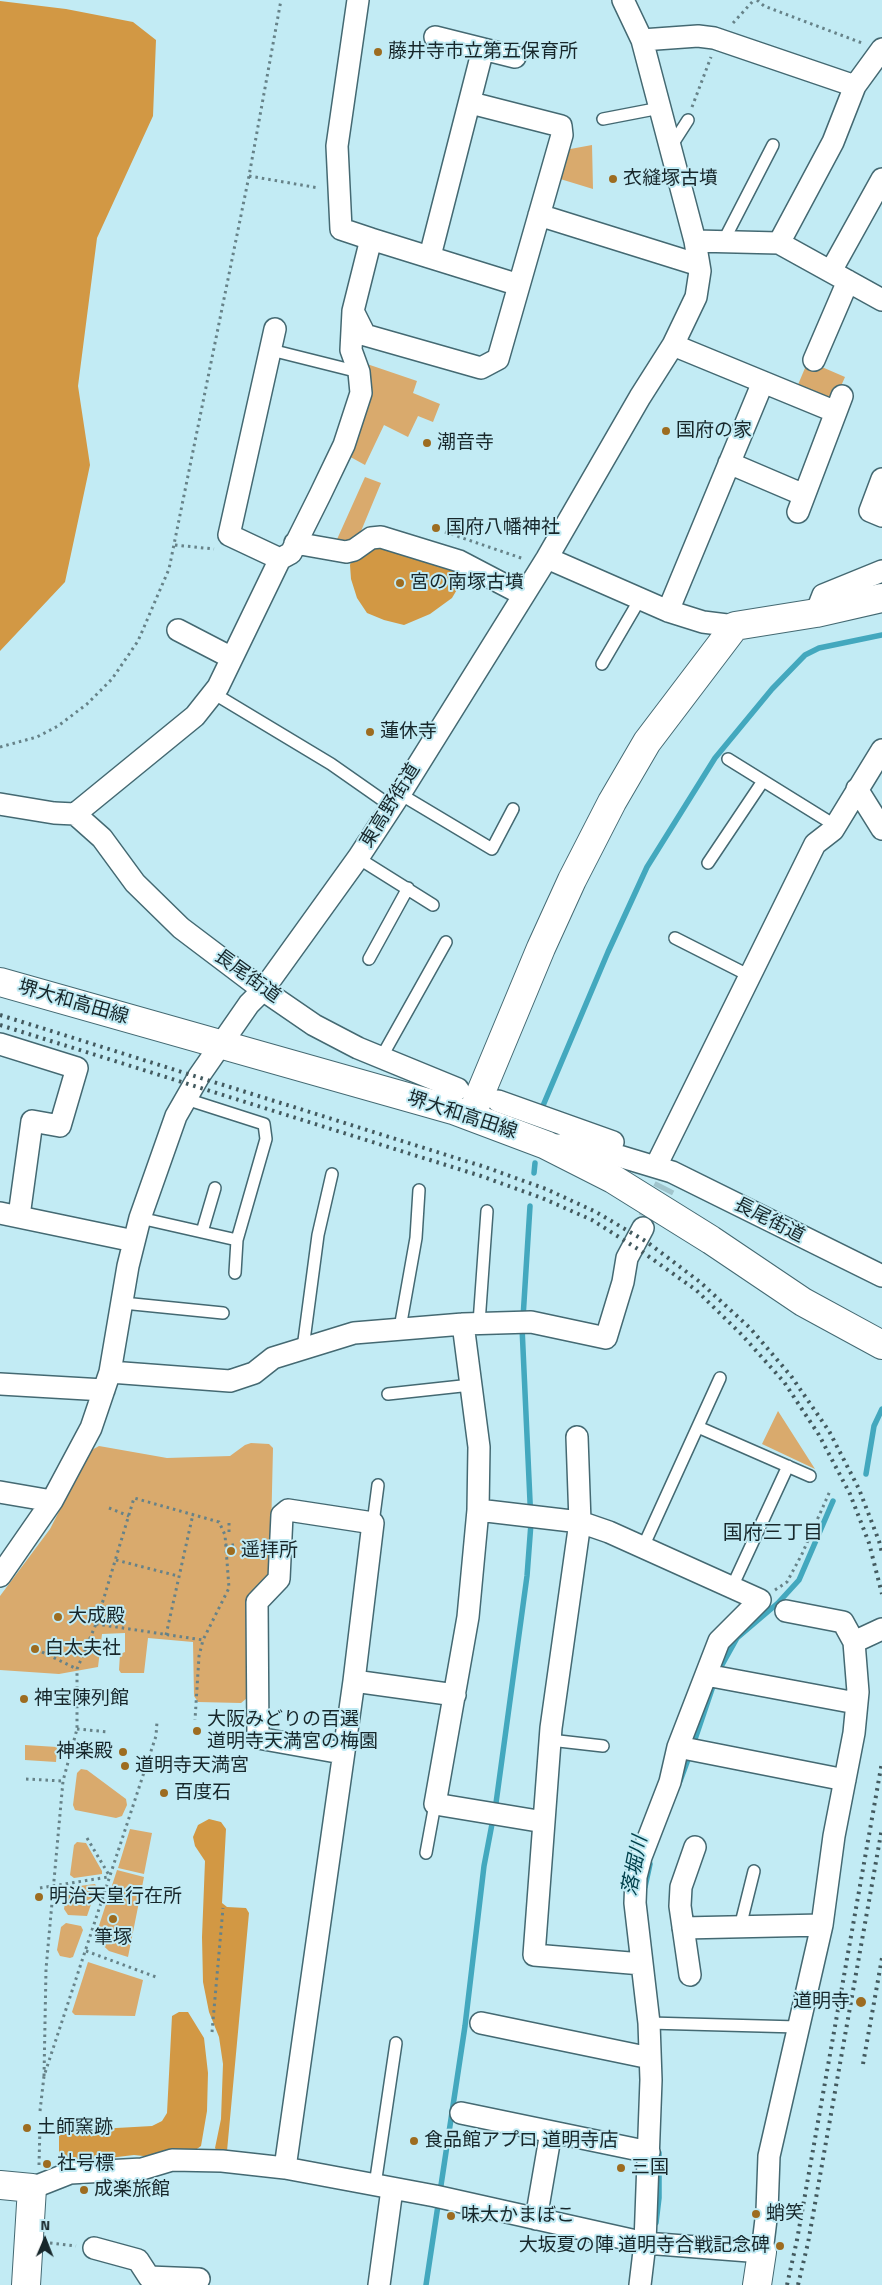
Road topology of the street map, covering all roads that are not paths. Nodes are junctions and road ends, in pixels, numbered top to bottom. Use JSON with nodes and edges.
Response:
{"nodes":[{"id":1,"x":358,"y":0,"type":"edge"},
{"id":2,"x":623,"y":0,"type":"edge"},
{"id":3,"x":435,"y":37,"type":"dead end"},
{"id":4,"x":642,"y":40,"type":"junction"},
{"id":5,"x":482,"y":49,"type":"junction"},
{"id":6,"x":881,"y":50,"type":"edge"},
{"id":7,"x":515,"y":57,"type":"dead end"},
{"id":8,"x":855,"y":86,"type":"junction"},
{"id":9,"x":470,"y":103,"type":"junction"},
{"id":10,"x":660,"y":108,"type":"junction"},
{"id":11,"x":603,"y":119,"type":"dead end"},
{"id":12,"x":688,"y":120,"type":"road end"},
{"id":13,"x":773,"y":145,"type":"dead end"},
{"id":14,"x":670,"y":148,"type":"junction"},
{"id":15,"x":882,"y":179,"type":"edge"},
{"id":16,"x":539,"y":216,"type":"junction"},
{"id":17,"x":371,"y":239,"type":"junction"},
{"id":18,"x":695,"y":241,"type":"junction"},
{"id":19,"x":723,"y":242,"type":"junction"},
{"id":20,"x":779,"y":243,"type":"junction"},
{"id":21,"x":430,"y":256,"type":"junction"},
{"id":22,"x":699,"y":265,"type":"junction"},
{"id":23,"x":839,"y":276,"type":"junction"},
{"id":24,"x":519,"y":285,"type":"junction"},
{"id":25,"x":882,"y":300,"type":"edge"},
{"id":26,"x":353,"y":311,"type":"junction"},
{"id":27,"x":276,"y":329,"type":"dead end"},
{"id":28,"x":674,"y":345,"type":"junction"},
{"id":29,"x":271,"y":350,"type":"junction"},
{"id":30,"x":814,"y":360,"type":"dead end"},
{"id":31,"x":358,"y":372,"type":"junction"},
{"id":32,"x":763,"y":382,"type":"junction"},
{"id":33,"x":728,"y":462,"type":"junction"},
{"id":34,"x":882,"y":479,"type":"edge"},
{"id":35,"x":882,"y":516,"type":"edge"},
{"id":36,"x":295,"y":543,"type":"junction"},
{"id":37,"x":547,"y":558,"type":"junction"},
{"id":38,"x":280,"y":559,"type":"junction"},
{"id":39,"x":882,"y":571,"type":"edge"},
{"id":40,"x":522,"y":594,"type":"junction"},
{"id":41,"x":882,"y":598,"type":"edge"},
{"id":42,"x":640,"y":599,"type":"junction"},
{"id":43,"x":668,"y":611,"type":"junction"},
{"id":44,"x":816,"y":613,"type":"junction"},
{"id":45,"x":735,"y":626,"type":"junction"},
{"id":46,"x":178,"y":630,"type":"dead end"},
{"id":47,"x":232,"y":658,"type":"junction"},
{"id":48,"x":602,"y":664,"type":"dead end"},
{"id":49,"x":213,"y":693,"type":"junction"},
{"id":50,"x":882,"y":750,"type":"edge"},
{"id":51,"x":728,"y":759,"type":"dead end"},
{"id":52,"x":763,"y":781,"type":"junction"},
{"id":53,"x":857,"y":789,"type":"junction"},
{"id":54,"x":395,"y":800,"type":"junction"},
{"id":55,"x":0,"y":804,"type":"edge"},
{"id":56,"x":513,"y":809,"type":"dead end"},
{"id":57,"x":75,"y":814,"type":"junction"},
{"id":58,"x":836,"y":826,"type":"junction"},
{"id":59,"x":882,"y":829,"type":"edge"},
{"id":60,"x":358,"y":858,"type":"junction"},
{"id":61,"x":708,"y":863,"type":"dead end"},
{"id":62,"x":408,"y":888,"type":"junction"},
{"id":63,"x":433,"y":905,"type":"dead end"},
{"id":64,"x":675,"y":938,"type":"dead end"},
{"id":65,"x":446,"y":942,"type":"dead end"},
{"id":66,"x":369,"y":959,"type":"dead end"},
{"id":67,"x":750,"y":976,"type":"junction"},
{"id":68,"x":0,"y":982,"type":"edge"},
{"id":69,"x":263,"y":990,"type":"junction"},
{"id":70,"x":0,"y":1044,"type":"edge"},
{"id":71,"x":221,"y":1045,"type":"junction"},
{"id":72,"x":381,"y":1058,"type":"junction"},
{"id":73,"x":458,"y":1089,"type":"dead end"},
{"id":74,"x":186,"y":1099,"type":"junction"},
{"id":75,"x":498,"y":1101,"type":"dead end"},
{"id":76,"x":471,"y":1116,"type":"junction"},
{"id":77,"x":546,"y":1145,"type":"junction"},
{"id":78,"x":663,"y":1171,"type":"junction"},
{"id":79,"x":332,"y":1174,"type":"dead end"},
{"id":80,"x":214,"y":1188,"type":"dead end"},
{"id":81,"x":419,"y":1190,"type":"dead end"},
{"id":82,"x":487,"y":1211,"type":"dead end"},
{"id":83,"x":9,"y":1215,"type":"edge"},
{"id":84,"x":140,"y":1218,"type":"junction"},
{"id":85,"x":643,"y":1228,"type":"tunnel mouth"},
{"id":86,"x":202,"y":1232,"type":"junction"},
{"id":87,"x":237,"y":1240,"type":"junction"},
{"id":88,"x":134,"y":1241,"type":"junction"},
{"id":89,"x":235,"y":1273,"type":"dead end"},
{"id":90,"x":882,"y":1276,"type":"edge"},
{"id":91,"x":123,"y":1303,"type":"junction"},
{"id":92,"x":223,"y":1313,"type":"dead end"},
{"id":93,"x":471,"y":1323,"type":"junction"},
{"id":94,"x":400,"y":1328,"type":"junction"},
{"id":95,"x":882,"y":1345,"type":"edge"},
{"id":96,"x":303,"y":1348,"type":"junction"},
{"id":97,"x":720,"y":1378,"type":"dead end"},
{"id":98,"x":107,"y":1381,"type":"junction"},
{"id":99,"x":0,"y":1384,"type":"edge"},
{"id":100,"x":471,"y":1385,"type":"junction"},
{"id":101,"x":388,"y":1394,"type":"dead end"},
{"id":102,"x":698,"y":1427,"type":"junction"},
{"id":103,"x":577,"y":1437,"type":"dead end"},
{"id":104,"x":788,"y":1466,"type":"junction"},
{"id":105,"x":810,"y":1476,"type":"dead end"},
{"id":106,"x":378,"y":1484,"type":"dead end"},
{"id":107,"x":0,"y":1492,"type":"edge"},
{"id":108,"x":52,"y":1501,"type":"junction"},
{"id":109,"x":478,"y":1510,"type":"junction"},
{"id":110,"x":580,"y":1522,"type":"junction"},
{"id":111,"x":373,"y":1523,"type":"junction"},
{"id":112,"x":643,"y":1547,"type":"junction"},
{"id":113,"x":0,"y":1576,"type":"edge"},
{"id":114,"x":732,"y":1587,"type":"junction"},
{"id":115,"x":786,"y":1610,"type":"dead end"},
{"id":116,"x":882,"y":1629,"type":"edge"},
{"id":117,"x":854,"y":1642,"type":"junction"},
{"id":118,"x":712,"y":1676,"type":"junction"},
{"id":119,"x":354,"y":1681,"type":"junction"},
{"id":120,"x":455,"y":1694,"type":"junction"},
{"id":121,"x":856,"y":1703,"type":"junction"},
{"id":122,"x":550,"y":1740,"type":"junction"},
{"id":123,"x":603,"y":1746,"type":"dead end"},
{"id":124,"x":686,"y":1749,"type":"junction"},
{"id":125,"x":342,"y":1753,"type":"junction"},
{"id":126,"x":844,"y":1780,"type":"junction"},
{"id":127,"x":435,"y":1804,"type":"junction"},
{"id":128,"x":544,"y":1822,"type":"junction"},
{"id":129,"x":695,"y":1847,"type":"dead end"},
{"id":130,"x":426,"y":1853,"type":"dead end"},
{"id":131,"x":754,"y":1871,"type":"dead end"},
{"id":132,"x":822,"y":1925,"type":"junction"},
{"id":133,"x":740,"y":1927,"type":"junction"},
{"id":134,"x":683,"y":1928,"type":"junction"},
{"id":135,"x":642,"y":1964,"type":"junction"},
{"id":136,"x":690,"y":1975,"type":"dead end"},
{"id":137,"x":481,"y":2023,"type":"dead end"},
{"id":138,"x":655,"y":2023,"type":"junction"},
{"id":139,"x":798,"y":2027,"type":"junction"},
{"id":140,"x":396,"y":2043,"type":"dead end"},
{"id":141,"x":650,"y":2058,"type":"junction"},
{"id":142,"x":461,"y":2114,"type":"dead end"},
{"id":143,"x":551,"y":2132,"type":"junction"},
{"id":144,"x":648,"y":2152,"type":"junction"},
{"id":145,"x":285,"y":2168,"type":"junction"},
{"id":146,"x":0,"y":2185,"type":"edge"},
{"id":147,"x":35,"y":2186,"type":"junction"},
{"id":148,"x":383,"y":2187,"type":"junction"},
{"id":149,"x":536,"y":2219,"type":"junction"},
{"id":150,"x":651,"y":2244,"type":"junction"},
{"id":151,"x":94,"y":2248,"type":"road end"},
{"id":152,"x":762,"y":2252,"type":"junction"},
{"id":153,"x":148,"y":2281,"type":"edge"},
{"id":154,"x":199,"y":2282,"type":"edge"},
{"id":155,"x":26,"y":2285,"type":"edge"},
{"id":156,"x":380,"y":2285,"type":"edge"},
{"id":157,"x":640,"y":2285,"type":"edge"},
{"id":158,"x":757,"y":2285,"type":"edge"}],
"edges":[{"from":1,"to":17,"type":"street"},
{"from":2,"to":4,"type":"street","name":"東高野街道"},
{"from":3,"to":5,"type":"street"},
{"from":4,"to":8,"type":"street"},
{"from":4,"to":10,"type":"street","name":"東高野街道"},
{"from":5,"to":7,"type":"street"},
{"from":5,"to":9,"type":"street"},
{"from":6,"to":8,"type":"street"},
{"from":8,"to":20,"type":"street"},
{"from":9,"to":16,"type":"street"},
{"from":9,"to":21,"type":"street"},
{"from":10,"to":11,"type":"lane"},
{"from":10,"to":14,"type":"street","name":"東高野街道"},
{"from":12,"to":14,"type":"lane"},
{"from":13,"to":19,"type":"lane"},
{"from":14,"to":18,"type":"street","name":"東高野街道"},
{"from":15,"to":23,"type":"street"},
{"from":16,"to":22,"type":"street"},
{"from":16,"to":24,"type":"street"},
{"from":17,"to":21,"type":"street"},
{"from":17,"to":26,"type":"street"},
{"from":18,"to":19,"type":"street"},
{"from":18,"to":22,"type":"street","name":"東高野街道"},
{"from":19,"to":20,"type":"street"},
{"from":20,"to":23,"type":"street"},
{"from":21,"to":24,"type":"street"},
{"from":22,"to":28,"type":"street","name":"東高野街道"},
{"from":23,"to":25,"type":"street"},
{"from":23,"to":30,"type":"street"},
{"from":24,"to":26,"type":"street"},
{"from":26,"to":31,"type":"street"},
{"from":27,"to":29,"type":"street"},
{"from":28,"to":32,"type":"street"},
{"from":28,"to":37,"type":"street","name":"東高野街道"},
{"from":29,"to":31,"type":"lane"},
{"from":29,"to":38,"type":"street"},
{"from":31,"to":36,"type":"street"},
{"from":32,"to":33,"type":"street"},
{"from":32,"to":33,"type":"street"},
{"from":33,"to":43,"type":"street"},
{"from":34,"to":35,"type":"street"},
{"from":36,"to":38,"type":"street"},
{"from":36,"to":40,"type":"street"},
{"from":37,"to":40,"type":"street","name":"東高野街道"},
{"from":37,"to":42,"type":"street"},
{"from":38,"to":47,"type":"street"},
{"from":39,"to":44,"type":"street"},
{"from":40,"to":54,"type":"street","name":"東高野街道"},
{"from":41,"to":44,"type":"main road"},
{"from":42,"to":43,"type":"street"},
{"from":42,"to":48,"type":"lane"},
{"from":43,"to":45,"type":"street"},
{"from":44,"to":45,"type":"main road"},
{"from":45,"to":76,"type":"main road"},
{"from":46,"to":47,"type":"street"},
{"from":47,"to":49,"type":"street"},
{"from":49,"to":54,"type":"lane"},
{"from":49,"to":57,"type":"street"},
{"from":50,"to":53,"type":"street"},
{"from":51,"to":52,"type":"lane"},
{"from":52,"to":58,"type":"lane"},
{"from":52,"to":61,"type":"lane"},
{"from":53,"to":58,"type":"street"},
{"from":53,"to":59,"type":"street"},
{"from":54,"to":56,"type":"lane"},
{"from":54,"to":60,"type":"street","name":"東高野街道"},
{"from":55,"to":57,"type":"street"},
{"from":57,"to":69,"type":"street","name":"長尾街道"},
{"from":58,"to":67,"type":"street"},
{"from":60,"to":62,"type":"lane"},
{"from":60,"to":69,"type":"street","name":"東高野街道"},
{"from":62,"to":63,"type":"lane"},
{"from":62,"to":66,"type":"lane"},
{"from":64,"to":67,"type":"lane"},
{"from":65,"to":72,"type":"lane"},
{"from":67,"to":78,"type":"street"},
{"from":68,"to":71,"type":"main road","name":"堺大和高田線"},
{"from":69,"to":71,"type":"street","name":"東高野街道"},
{"from":69,"to":72,"type":"street","name":"長尾街道"},
{"from":70,"to":83,"type":"street"},
{"from":71,"to":74,"type":"street","name":"東高野街道"},
{"from":71,"to":76,"type":"main road","name":"堺大和高田線"},
{"from":72,"to":73,"type":"street","name":"長尾街道"},
{"from":74,"to":84,"type":"street","name":"東高野街道"},
{"from":74,"to":87,"type":"lane"},
{"from":75,"to":78,"type":"street","name":"長尾街道"},
{"from":76,"to":77,"type":"main road","name":"堺大和高田線"},
{"from":77,"to":78,"type":"street"},
{"from":77,"to":95,"type":"main road","name":"堺大和高田線"},
{"from":78,"to":90,"type":"street","name":"長尾街道"},
{"from":79,"to":96,"type":"lane"},
{"from":80,"to":86,"type":"lane"},
{"from":81,"to":94,"type":"lane"},
{"from":82,"to":93,"type":"lane"},
{"from":83,"to":88,"type":"street"},
{"from":84,"to":86,"type":"lane"},
{"from":84,"to":88,"type":"street","name":"東高野街道"},
{"from":85,"to":93,"type":"street"},
{"from":86,"to":87,"type":"lane"},
{"from":87,"to":89,"type":"lane"},
{"from":88,"to":91,"type":"street","name":"東高野街道"},
{"from":91,"to":92,"type":"lane"},
{"from":91,"to":98,"type":"street","name":"東高野街道"},
{"from":93,"to":94,"type":"street"},
{"from":93,"to":100,"type":"street"},
{"from":94,"to":96,"type":"street"},
{"from":96,"to":98,"type":"street"},
{"from":97,"to":102,"type":"lane"},
{"from":98,"to":99,"type":"street"},
{"from":98,"to":108,"type":"street","name":"東高野街道"},
{"from":100,"to":101,"type":"lane"},
{"from":100,"to":109,"type":"street"},
{"from":102,"to":104,"type":"lane"},
{"from":102,"to":112,"type":"lane"},
{"from":103,"to":110,"type":"street"},
{"from":104,"to":105,"type":"lane"},
{"from":104,"to":114,"type":"lane"},
{"from":106,"to":111,"type":"lane"},
{"from":107,"to":108,"type":"street"},
{"from":108,"to":113,"type":"street","name":"東高野街道"},
{"from":109,"to":110,"type":"street"},
{"from":109,"to":120,"type":"street"},
{"from":110,"to":112,"type":"street"},
{"from":110,"to":122,"type":"street"},
{"from":111,"to":119,"type":"street"},
{"from":111,"to":125,"type":"street"},
{"from":112,"to":114,"type":"street"},
{"from":114,"to":118,"type":"street"},
{"from":115,"to":117,"type":"street"},
{"from":116,"to":117,"type":"street"},
{"from":117,"to":121,"type":"street"},
{"from":118,"to":121,"type":"street"},
{"from":118,"to":124,"type":"street"},
{"from":119,"to":120,"type":"street"},
{"from":119,"to":125,"type":"street"},
{"from":120,"to":127,"type":"street"},
{"from":121,"to":126,"type":"street"},
{"from":122,"to":123,"type":"lane"},
{"from":122,"to":128,"type":"street"},
{"from":124,"to":126,"type":"street"},
{"from":124,"to":135,"type":"street"},
{"from":125,"to":145,"type":"street"},
{"from":126,"to":132,"type":"street"},
{"from":127,"to":128,"type":"street"},
{"from":127,"to":130,"type":"lane"},
{"from":128,"to":135,"type":"street"},
{"from":129,"to":134,"type":"street"},
{"from":131,"to":133,"type":"lane"},
{"from":132,"to":133,"type":"street"},
{"from":132,"to":139,"type":"street"},
{"from":133,"to":134,"type":"street"},
{"from":134,"to":136,"type":"street"},
{"from":135,"to":138,"type":"street"},
{"from":137,"to":141,"type":"street"},
{"from":138,"to":139,"type":"lane"},
{"from":138,"to":141,"type":"street"},
{"from":139,"to":152,"type":"street"},
{"from":140,"to":148,"type":"lane"},
{"from":141,"to":144,"type":"street"},
{"from":142,"to":143,"type":"street"},
{"from":143,"to":144,"type":"street"},
{"from":143,"to":149,"type":"street"},
{"from":144,"to":150,"type":"street"},
{"from":145,"to":147,"type":"street"},
{"from":145,"to":148,"type":"street"},
{"from":146,"to":147,"type":"main road"},
{"from":147,"to":155,"type":"main road"},
{"from":148,"to":149,"type":"street"},
{"from":148,"to":156,"type":"street"},
{"from":149,"to":150,"type":"street"},
{"from":150,"to":152,"type":"street"},
{"from":150,"to":157,"type":"street"},
{"from":151,"to":153,"type":"street"},
{"from":152,"to":158,"type":"main road"},
{"from":153,"to":154,"type":"street"}]}
